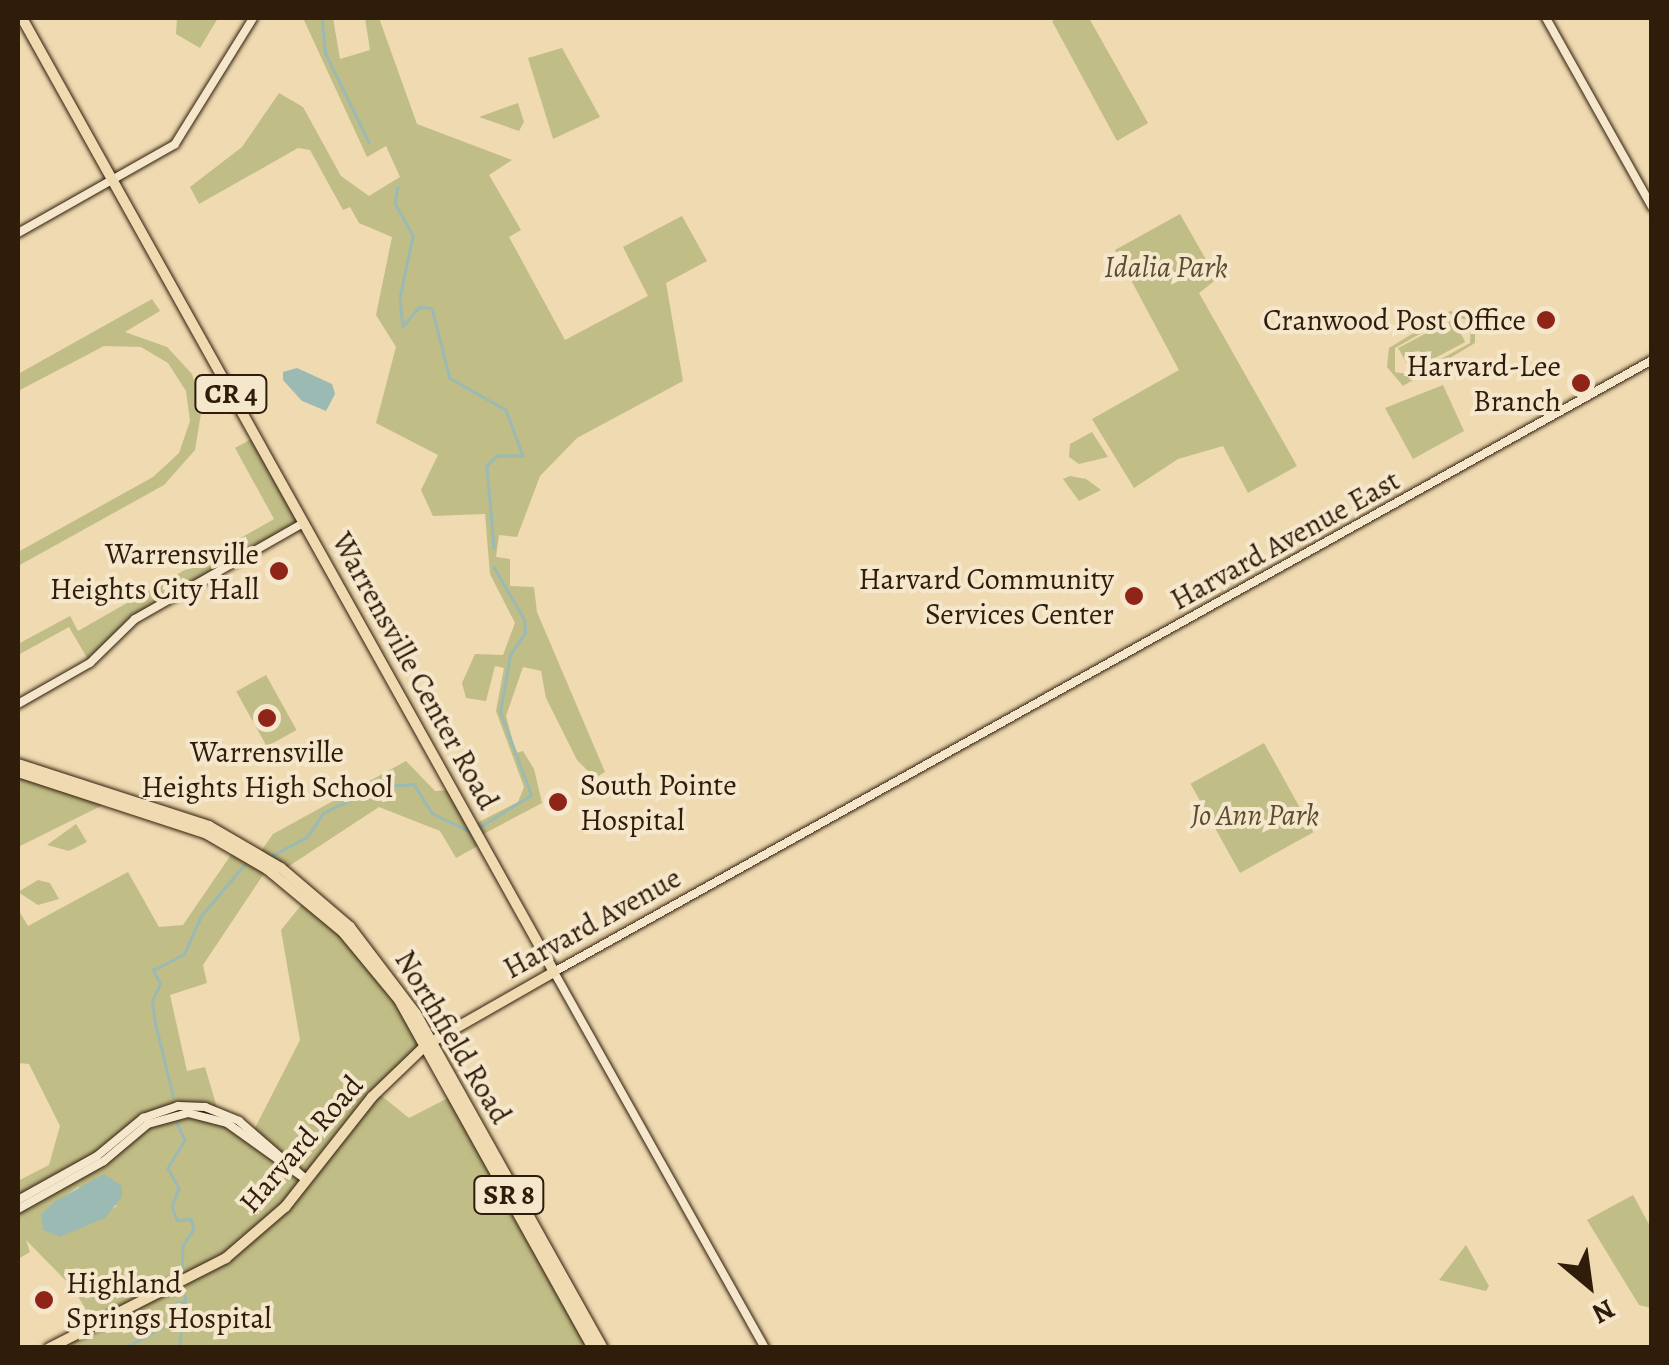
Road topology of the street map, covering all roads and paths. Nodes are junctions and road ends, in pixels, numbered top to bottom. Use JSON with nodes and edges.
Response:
{"nodes":[{"id":1,"x":22,"y":18,"type":"edge"},
{"id":2,"x":254,"y":18,"type":"edge"},
{"id":3,"x":1546,"y":18,"type":"edge"},
{"id":4,"x":112,"y":181,"type":"junction"},
{"id":5,"x":1652,"y":207,"type":"edge"},
{"id":6,"x":18,"y":233,"type":"edge"},
{"id":7,"x":1652,"y":360,"type":"edge"},
{"id":8,"x":303,"y":523,"type":"junction"},
{"id":9,"x":18,"y":704,"type":"edge"},
{"id":10,"x":942,"y":760,"type":"joint"},
{"id":11,"x":18,"y":764,"type":"edge"},
{"id":12,"x":18,"y":772,"type":"edge"},
{"id":13,"x":554,"y":972,"type":"junction"},
{"id":14,"x":429,"y":1043,"type":"junction"},
{"id":15,"x":308,"y":1180,"type":"junction"},
{"id":16,"x":18,"y":1200,"type":"edge"},
{"id":17,"x":18,"y":1209,"type":"edge"},
{"id":18,"x":49,"y":1348,"type":"edge"},
{"id":19,"x":593,"y":1348,"type":"edge"},
{"id":20,"x":603,"y":1348,"type":"edge"},
{"id":21,"x":764,"y":1348,"type":"edge"}],
"edges":[{"from":1,"to":4,"type":"main road","name":"Warrensville Center Road","number":"CR 4"},
{"from":2,"to":4,"type":"main road"},
{"from":3,"to":5,"type":"main road"},
{"from":4,"to":6,"type":"main road"},
{"from":4,"to":8,"type":"main road","name":"Warrensville Center Road","number":"CR 4"},
{"from":7,"to":10,"type":"main road","name":"Harvard Avenue East"},
{"from":8,"to":9,"type":"main road"},
{"from":8,"to":13,"type":"main road","name":"Warrensville Center Road","number":"CR 4"},
{"from":10,"to":13,"type":"main road","name":"Harvard Avenue"},
{"from":11,"to":14,"type":"main road","name":"Northfield Road","number":"SR 8"},
{"from":12,"to":14,"type":"main road","name":"Northfield Road","number":"SR 8"},
{"from":13,"to":14,"type":"main road","name":"Harvard Avenue"},
{"from":13,"to":21,"type":"main road","name":"Warrensville Center Road","number":"CR 4"},
{"from":14,"to":15,"type":"main road","name":"Harvard Road"},
{"from":14,"to":19,"type":"main road","name":"Northfield Road","number":"SR 8"},
{"from":14,"to":20,"type":"main road","name":"Northfield Road","number":"SR 8"},
{"from":15,"to":16,"type":"main road"},
{"from":15,"to":17,"type":"main road"},
{"from":15,"to":18,"type":"main road","name":"Harvard Road"}]}
